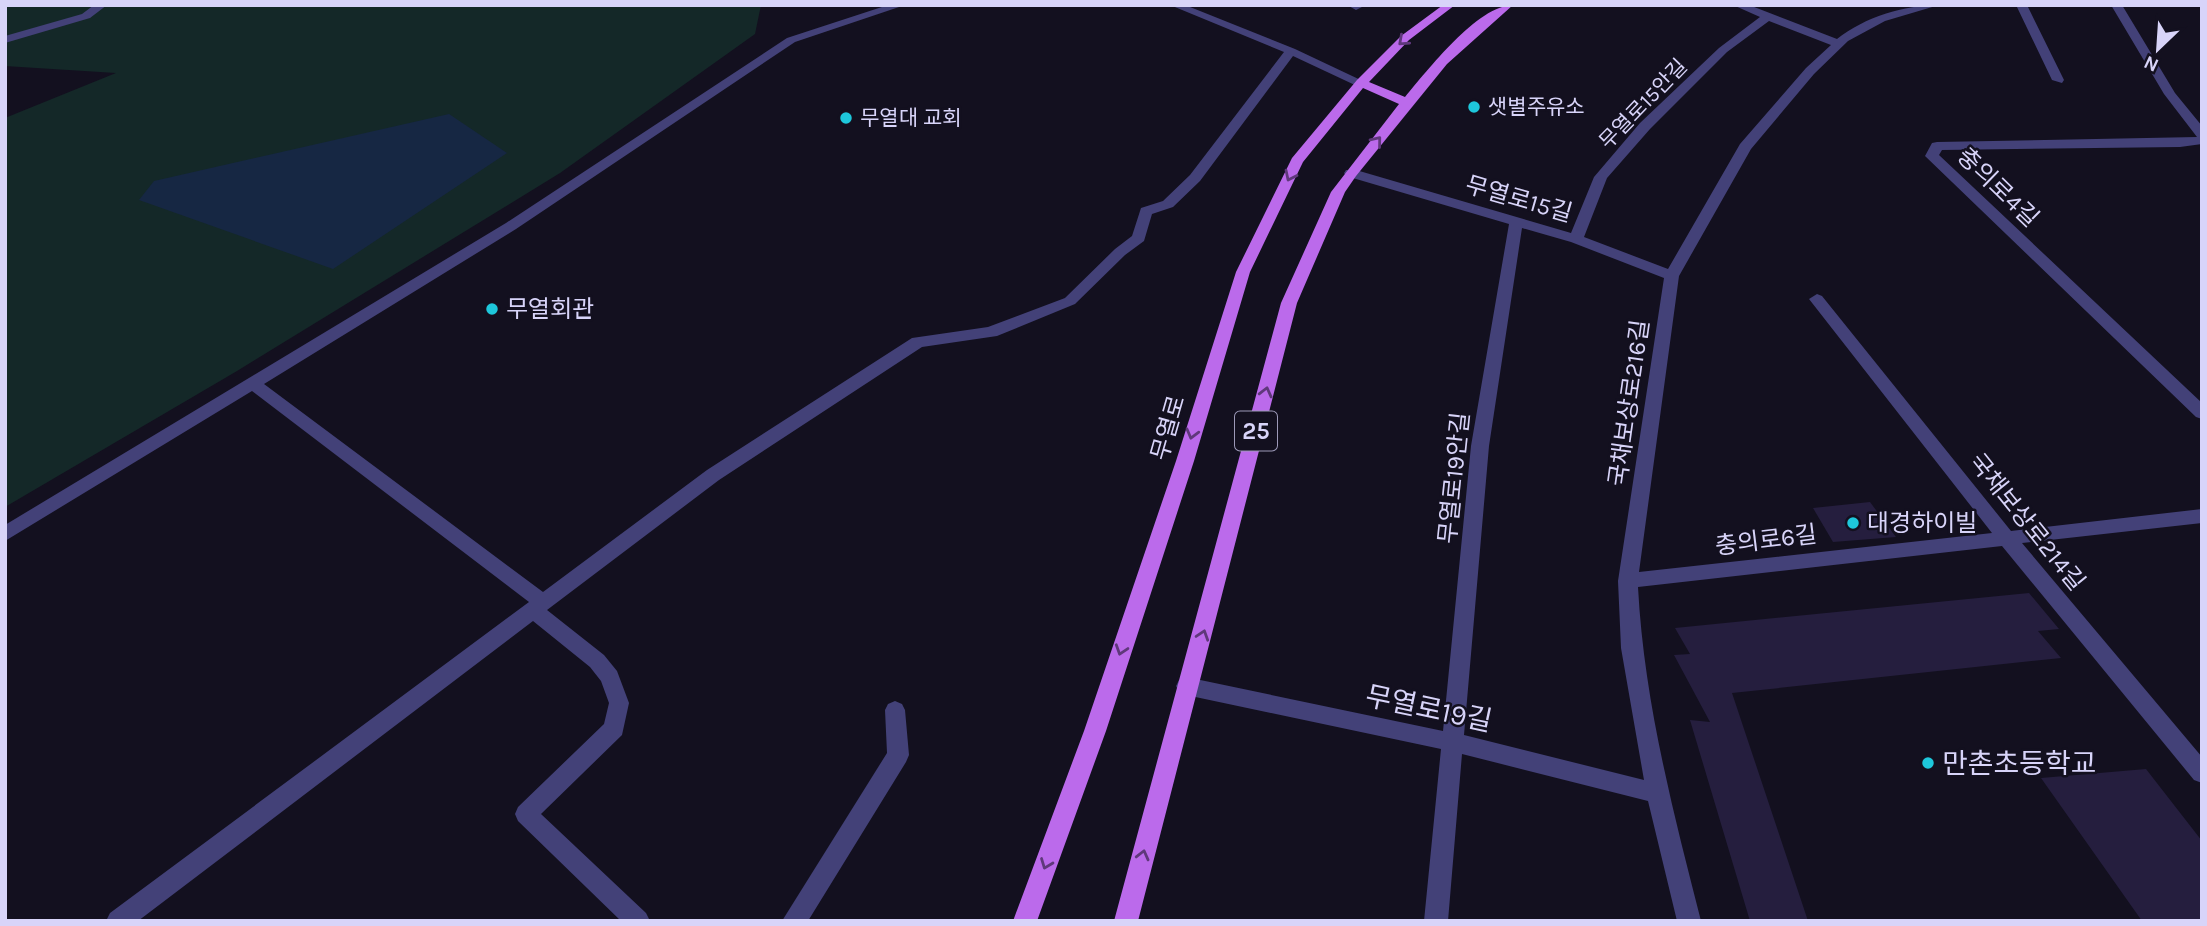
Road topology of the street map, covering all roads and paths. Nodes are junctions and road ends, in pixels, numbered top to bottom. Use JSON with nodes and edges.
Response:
{"nodes":[{"id":1,"x":102,"y":5,"type":"edge"},
{"id":2,"x":900,"y":5,"type":"edge"},
{"id":3,"x":1450,"y":5,"type":"edge"},
{"id":4,"x":1508,"y":5,"type":"edge"},
{"id":5,"x":1738,"y":5,"type":"edge"},
{"id":6,"x":1934,"y":5,"type":"edge"},
{"id":7,"x":2021,"y":5,"type":"edge"},
{"id":8,"x":2116,"y":5,"type":"edge"},
{"id":9,"x":1177,"y":6,"type":"edge"},
{"id":10,"x":1768,"y":17,"type":"junction"},
{"id":11,"x":5,"y":40,"type":"edge"},
{"id":12,"x":1839,"y":44,"type":"junction"},
{"id":13,"x":1291,"y":51,"type":"junction"},
{"id":14,"x":2058,"y":80,"type":"dead end"},
{"id":15,"x":1361,"y":83,"type":"junction"},
{"id":16,"x":1408,"y":103,"type":"junction"},
{"id":17,"x":2202,"y":137,"type":"edge"},
{"id":18,"x":1351,"y":173,"type":"junction"},
{"id":19,"x":1516,"y":222,"type":"junction"},
{"id":20,"x":1576,"y":239,"type":"junction"},
{"id":21,"x":1672,"y":276,"type":"junction"},
{"id":22,"x":1817,"y":299,"type":"dead end"},
{"id":23,"x":253,"y":384,"type":"junction"},
{"id":24,"x":2202,"y":413,"type":"edge"},
{"id":25,"x":2202,"y":516,"type":"edge"},
{"id":26,"x":5,"y":534,"type":"edge"},
{"id":27,"x":2006,"y":537,"type":"junction"},
{"id":28,"x":1628,"y":581,"type":"junction"},
{"id":29,"x":538,"y":606,"type":"junction"},
{"id":30,"x":1186,"y":686,"type":"junction"},
{"id":31,"x":895,"y":710,"type":"dead end"},
{"id":32,"x":1452,"y":742,"type":"junction"},
{"id":33,"x":2202,"y":773,"type":"edge"},
{"id":34,"x":1657,"y":793,"type":"junction"},
{"id":35,"x":118,"y":921,"type":"edge"},
{"id":36,"x":638,"y":921,"type":"edge"},
{"id":37,"x":794,"y":921,"type":"edge"},
{"id":38,"x":1024,"y":921,"type":"edge"},
{"id":39,"x":1126,"y":921,"type":"edge"},
{"id":40,"x":1436,"y":921,"type":"edge"},
{"id":41,"x":1689,"y":921,"type":"edge"}],
"edges":[{"from":1,"to":11,"type":"street"},
{"from":2,"to":23,"type":"street"},
{"from":3,"to":15,"type":"main road","name":"무열로","one_way":true},
{"from":4,"to":16,"type":"main road","number":"25"},
{"from":5,"to":10,"type":"street"},
{"from":6,"to":12,"type":"street","name":"국채보상로216길"},
{"from":7,"to":14,"type":"street"},
{"from":8,"to":17,"type":"street"},
{"from":9,"to":13,"type":"street"},
{"from":10,"to":12,"type":"street"},
{"from":10,"to":20,"type":"street","name":"무열로15안길"},
{"from":12,"to":21,"type":"street","name":"국채보상로216길"},
{"from":13,"to":15,"type":"street"},
{"from":13,"to":29,"type":"street"},
{"from":15,"to":16,"type":"main road"},
{"from":15,"to":38,"type":"main road","name":"무열로","one_way":true},
{"from":18,"to":16,"type":"main road","number":"25","one_way":true},
{"from":17,"to":24,"type":"street","name":"충의로4길"},
{"from":18,"to":19,"type":"street","name":"무열로15길"},
{"from":30,"to":18,"type":"main road","number":"25","one_way":true},
{"from":19,"to":20,"type":"street","name":"무열로15길"},
{"from":19,"to":32,"type":"street","name":"무열로19안길"},
{"from":20,"to":21,"type":"street","name":"무열로15길"},
{"from":21,"to":28,"type":"street","name":"국채보상로216길"},
{"from":22,"to":27,"type":"street","name":"국채보상로214길"},
{"from":23,"to":26,"type":"street"},
{"from":23,"to":29,"type":"street"},
{"from":25,"to":27,"type":"street","name":"충의로6길"},
{"from":27,"to":28,"type":"street","name":"충의로6길"},
{"from":27,"to":33,"type":"street","name":"국채보상로214길"},
{"from":28,"to":34,"type":"street","name":"국채보상로216길"},
{"from":29,"to":35,"type":"street"},
{"from":29,"to":36,"type":"street"},
{"from":30,"to":32,"type":"street","name":"무열로19길"},
{"from":39,"to":30,"type":"main road","number":"25","one_way":true},
{"from":31,"to":37,"type":"street"},
{"from":32,"to":34,"type":"street","name":"무열로19길"},
{"from":32,"to":40,"type":"street","name":"무열로19안길"},
{"from":34,"to":41,"type":"street","name":"국채보상로216길"}]}
